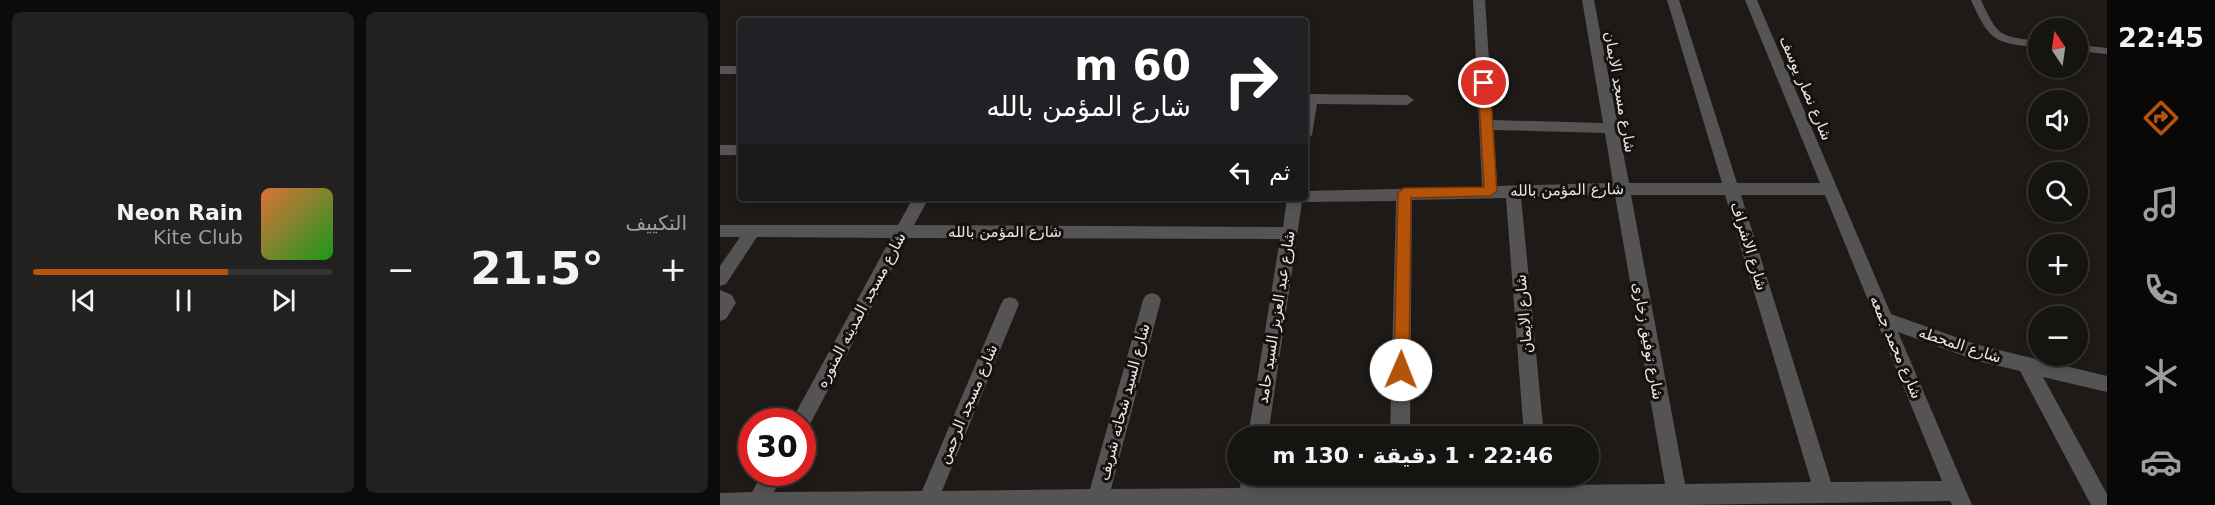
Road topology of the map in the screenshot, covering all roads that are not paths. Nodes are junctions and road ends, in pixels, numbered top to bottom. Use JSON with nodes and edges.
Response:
{"nodes":[{"id":1,"x":1479,"y":0,"type":"edge"},
{"id":2,"x":1588,"y":0,"type":"edge"},
{"id":3,"x":1673,"y":0,"type":"edge"},
{"id":4,"x":1751,"y":0,"type":"edge"},
{"id":5,"x":1976,"y":0,"type":"edge"},
{"id":6,"x":2028,"y":43,"type":"edge"},
{"id":7,"x":2088,"y":49,"type":"edge"},
{"id":8,"x":2107,"y":51,"type":"edge"},
{"id":9,"x":720,"y":70,"type":"edge"},
{"id":10,"x":738,"y":70,"type":"edge"},
{"id":11,"x":1308,"y":99,"type":"edge"},
{"id":12,"x":1407,"y":100,"type":"dead end"},
{"id":13,"x":1486,"y":125,"type":"junction"},
{"id":14,"x":1610,"y":128,"type":"junction"},
{"id":15,"x":720,"y":150,"type":"edge"},
{"id":16,"x":738,"y":150,"type":"edge"},
{"id":17,"x":1620,"y":189,"type":"junction"},
{"id":18,"x":1731,"y":189,"type":"junction"},
{"id":19,"x":1830,"y":189,"type":"junction"},
{"id":20,"x":1490,"y":191,"type":"junction"},
{"id":21,"x":1513,"y":191,"type":"junction"},
{"id":22,"x":1404,"y":193,"type":"junction"},
{"id":23,"x":1308,"y":196,"type":"edge"},
{"id":24,"x":919,"y":201,"type":"edge"},
{"id":25,"x":1295,"y":201,"type":"edge"},
{"id":26,"x":720,"y":231,"type":"edge"},
{"id":27,"x":753,"y":231,"type":"junction"},
{"id":28,"x":903,"y":231,"type":"junction"},
{"id":29,"x":1290,"y":233,"type":"junction"},
{"id":30,"x":720,"y":279,"type":"edge"},
{"id":31,"x":1152,"y":300,"type":"dead end"},
{"id":32,"x":1010,"y":304,"type":"dead end"},
{"id":33,"x":1885,"y":319,"type":"junction"},
{"id":34,"x":2027,"y":366,"type":"junction"},
{"id":35,"x":2107,"y":384,"type":"edge"},
{"id":36,"x":808,"y":408,"type":"edge"},
{"id":37,"x":1260,"y":426,"type":"edge"},
{"id":38,"x":1400,"y":426,"type":"edge"},
{"id":39,"x":1533,"y":426,"type":"edge"},
{"id":40,"x":767,"y":486,"type":"edge"},
{"id":41,"x":1250,"y":486,"type":"edge"},
{"id":42,"x":1399,"y":492,"type":"edge"},
{"id":43,"x":1539,"y":492,"type":"edge"},
{"id":44,"x":1818,"y":497,"type":"edge"},
{"id":45,"x":1959,"y":498,"type":"edge"},
{"id":46,"x":1678,"y":499,"type":"edge"},
{"id":47,"x":1248,"y":501,"type":"edge"},
{"id":48,"x":1097,"y":502,"type":"edge"},
{"id":49,"x":720,"y":503,"type":"edge"},
{"id":50,"x":927,"y":503,"type":"edge"},
{"id":51,"x":757,"y":504,"type":"edge"},
{"id":52,"x":2103,"y":505,"type":"edge"}],
"edges":[{"from":1,"to":13,"type":"street"},
{"from":2,"to":14,"type":"street","name":"شارع مسجد الايمان"},
{"from":3,"to":18,"type":"street","name":"شارع الاشراف"},
{"from":4,"to":19,"type":"street","name":"شارع نصار يوسف"},
{"from":5,"to":6,"type":"lane"},
{"from":7,"to":8,"type":"lane"},
{"from":9,"to":10,"type":"street"},
{"from":11,"to":12,"type":"street"},
{"from":13,"to":14,"type":"street"},
{"from":13,"to":20,"type":"street"},
{"from":14,"to":17,"type":"street","name":"شارع مسجد الايمان"},
{"from":15,"to":16,"type":"street"},
{"from":17,"to":18,"type":"street","name":"شارع المؤمن بالله"},
{"from":17,"to":21,"type":"street","name":"شارع المؤمن بالله"},
{"from":17,"to":46,"type":"street","name":"شارع توفيق زخارى"},
{"from":18,"to":19,"type":"street","name":"شارع المؤمن بالله"},
{"from":18,"to":44,"type":"street","name":"شارع الاشراف"},
{"from":19,"to":33,"type":"street","name":"شارع محمد جمعه"},
{"from":20,"to":21,"type":"street","name":"شارع المؤمن بالله"},
{"from":20,"to":22,"type":"street","name":"شارع المؤمن بالله"},
{"from":21,"to":39,"type":"street","name":"شارع الايمان"},
{"from":22,"to":23,"type":"street","name":"شارع المؤمن بالله"},
{"from":22,"to":38,"type":"street"},
{"from":24,"to":28,"type":"street","name":"شارع مسجد المدينه المنوره"},
{"from":25,"to":29,"type":"street","name":"شارع عبد العزيز السيد حامد"},
{"from":26,"to":27,"type":"street","name":"شارع المؤمن بالله"},
{"from":27,"to":28,"type":"street","name":"شارع المؤمن بالله"},
{"from":27,"to":30,"type":"street"},
{"from":28,"to":29,"type":"street","name":"شارع المؤمن بالله"},
{"from":28,"to":36,"type":"street","name":"شارع مسجد المدينه المنوره"},
{"from":29,"to":37,"type":"street","name":"شارع عبد العزيز السيد حامد"},
{"from":31,"to":48,"type":"street","name":"شارع السيد شحاته شريف"},
{"from":32,"to":50,"type":"street","name":"شارع مسجد الرحمن"},
{"from":33,"to":34,"type":"street","name":"شارع المحطه"},
{"from":33,"to":45,"type":"street","name":"شارع محمد جمعه"},
{"from":34,"to":35,"type":"street","name":"شارع المحطه"},
{"from":34,"to":52,"type":"street"},
{"from":40,"to":51,"type":"street"},
{"from":41,"to":47,"type":"street"},
{"from":42,"to":43,"type":"street"},
{"from":42,"to":47,"type":"street"},
{"from":43,"to":46,"type":"street"},
{"from":44,"to":45,"type":"street"},
{"from":44,"to":46,"type":"street"},
{"from":47,"to":48,"type":"street"},
{"from":48,"to":50,"type":"street"},
{"from":49,"to":51,"type":"street"},
{"from":50,"to":51,"type":"street"}]}
